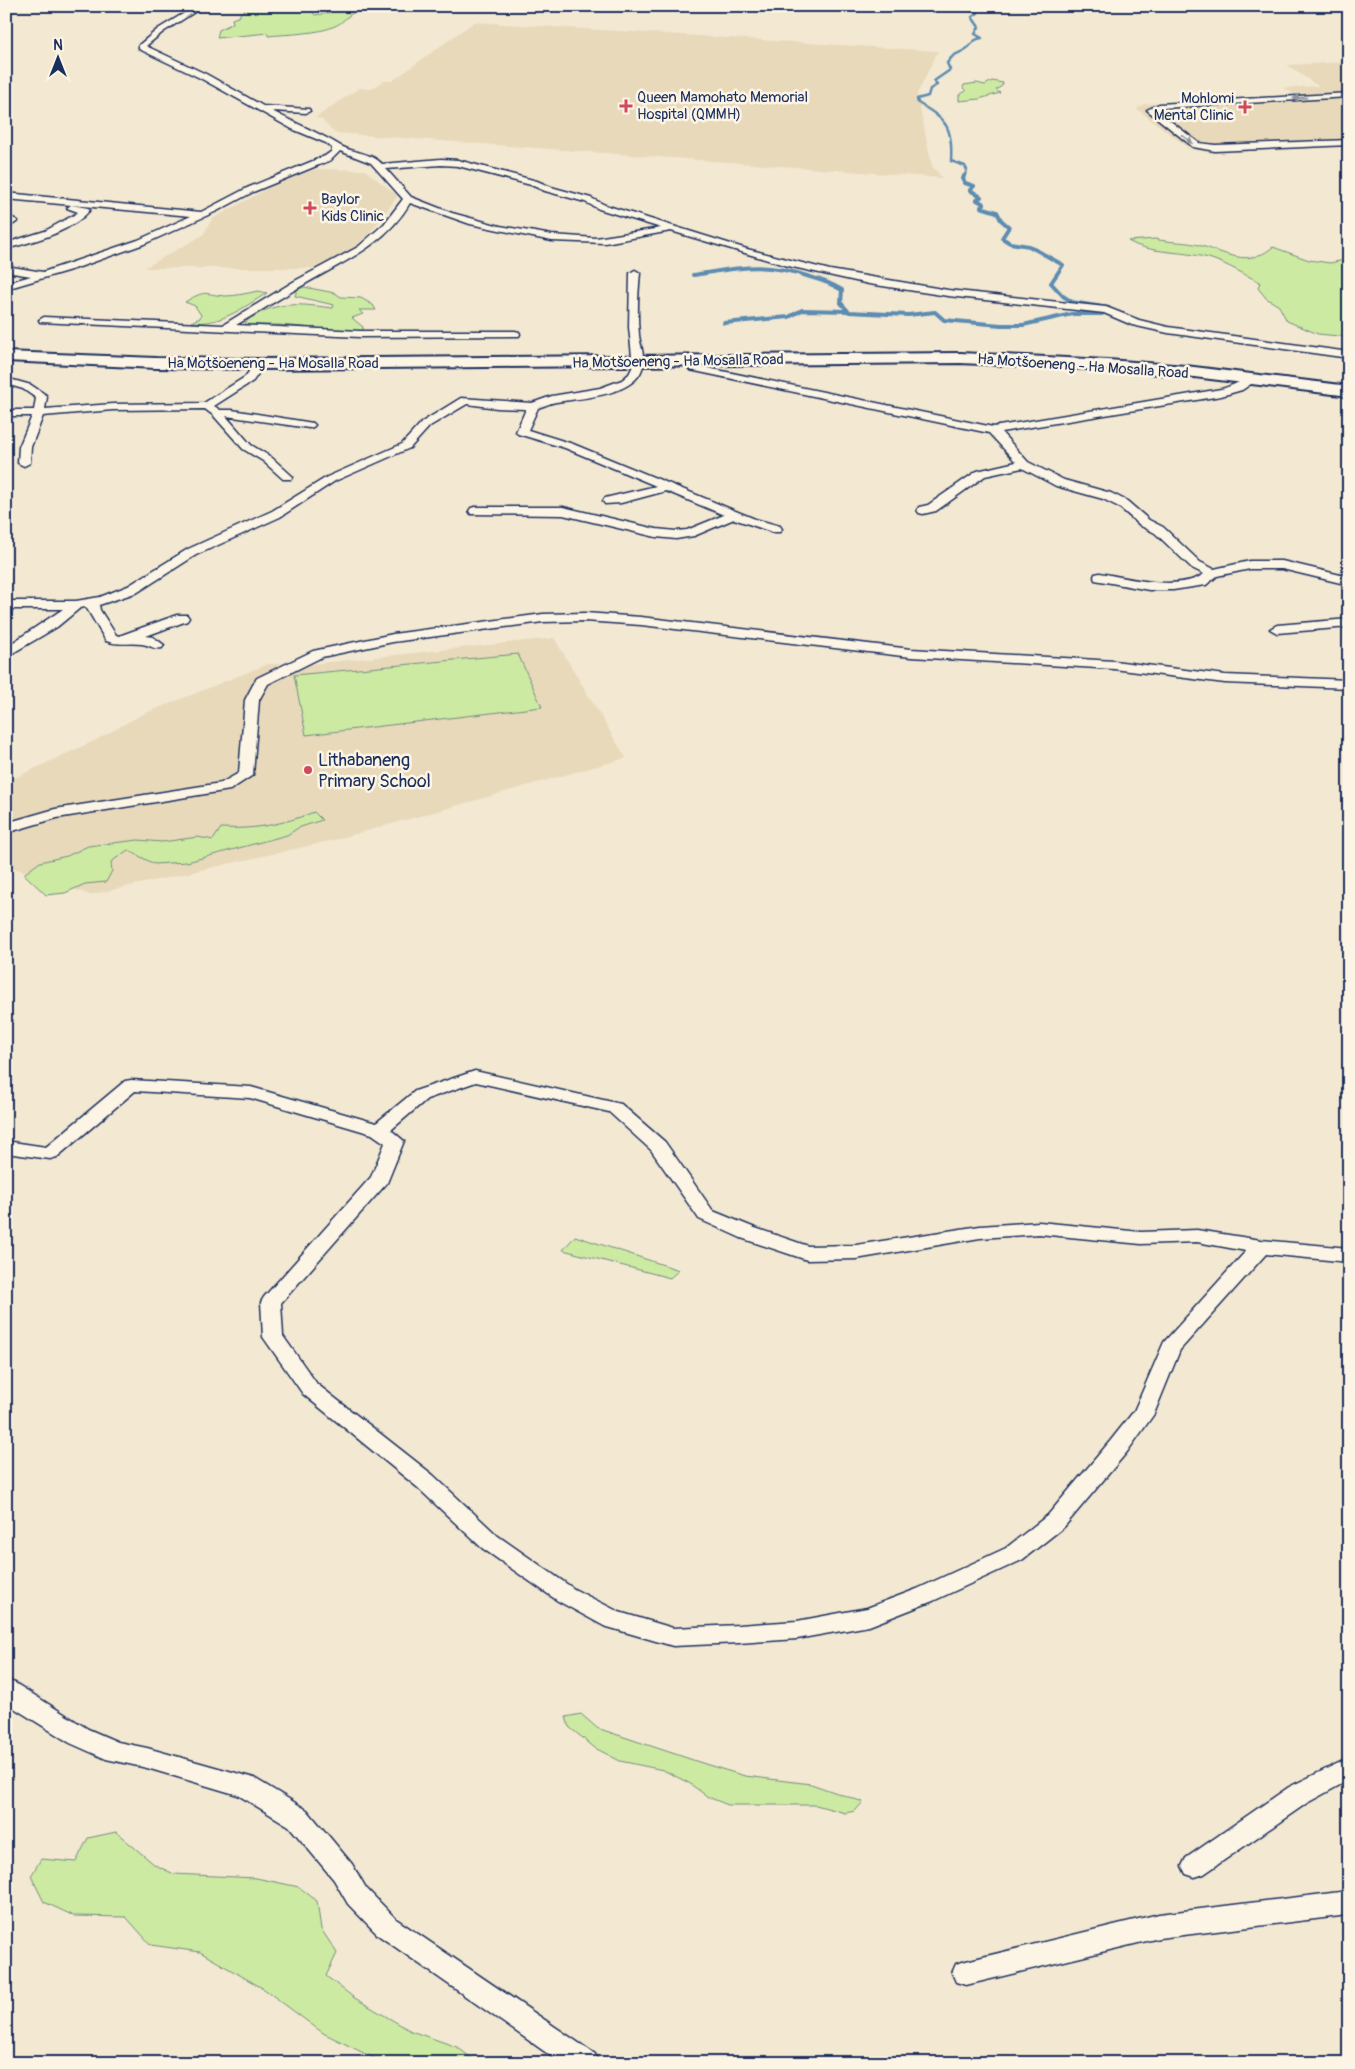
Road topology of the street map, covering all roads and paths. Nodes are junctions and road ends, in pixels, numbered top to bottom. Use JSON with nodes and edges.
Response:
{"nodes":[{"id":1,"x":201,"y":6,"type":"edge"},
{"id":2,"x":1349,"y":95,"type":"edge"},
{"id":3,"x":260,"y":107,"type":"junction"},
{"id":4,"x":306,"y":111,"type":"junction"},
{"id":5,"x":273,"y":115,"type":"junction"},
{"id":6,"x":294,"y":127,"type":"junction"},
{"id":7,"x":1349,"y":142,"type":"edge"},
{"id":8,"x":336,"y":147,"type":"junction"},
{"id":9,"x":379,"y":167,"type":"junction"},
{"id":10,"x":6,"y":196,"type":"edge"},
{"id":11,"x":408,"y":199,"type":"junction"},
{"id":12,"x":6,"y":201,"type":"edge"},
{"id":13,"x":202,"y":214,"type":"junction"},
{"id":14,"x":672,"y":228,"type":"junction"},
{"id":15,"x":6,"y":246,"type":"edge"},
{"id":16,"x":6,"y":269,"type":"edge"},
{"id":17,"x":635,"y":273,"type":"dead end"},
{"id":18,"x":44,"y":275,"type":"junction"},
{"id":19,"x":6,"y":286,"type":"edge"},
{"id":20,"x":44,"y":320,"type":"dead end"},
{"id":21,"x":225,"y":328,"type":"junction"},
{"id":22,"x":515,"y":334,"type":"dead end"},
{"id":23,"x":1349,"y":355,"type":"edge"},
{"id":24,"x":6,"y":356,"type":"edge"},
{"id":25,"x":691,"y":360,"type":"junction"},
{"id":26,"x":637,"y":361,"type":"junction"},
{"id":27,"x":260,"y":364,"type":"junction"},
{"id":28,"x":6,"y":380,"type":"edge"},
{"id":29,"x":1252,"y":380,"type":"junction"},
{"id":30,"x":1349,"y":391,"type":"edge"},
{"id":31,"x":533,"y":406,"type":"junction"},
{"id":32,"x":212,"y":410,"type":"junction"},
{"id":33,"x":38,"y":413,"type":"junction"},
{"id":34,"x":6,"y":414,"type":"edge"},
{"id":35,"x":309,"y":425,"type":"dead end"},
{"id":36,"x":993,"y":430,"type":"junction"},
{"id":37,"x":24,"y":463,"type":"dead end"},
{"id":38,"x":1024,"y":464,"type":"junction"},
{"id":39,"x":287,"y":477,"type":"dead end"},
{"id":40,"x":667,"y":487,"type":"junction"},
{"id":41,"x":609,"y":500,"type":"dead end"},
{"id":42,"x":475,"y":510,"type":"dead end"},
{"id":43,"x":923,"y":510,"type":"dead end"},
{"id":44,"x":734,"y":515,"type":"junction"},
{"id":45,"x":776,"y":529,"type":"dead end"},
{"id":46,"x":1213,"y":572,"type":"junction"},
{"id":47,"x":1100,"y":577,"type":"dead end"},
{"id":48,"x":1349,"y":581,"type":"edge"},
{"id":49,"x":92,"y":602,"type":"junction"},
{"id":50,"x":6,"y":605,"type":"edge"},
{"id":51,"x":76,"y":606,"type":"junction"},
{"id":52,"x":182,"y":618,"type":"dead end"},
{"id":53,"x":1349,"y":622,"type":"edge"},
{"id":54,"x":1277,"y":629,"type":"dead end"},
{"id":55,"x":128,"y":639,"type":"junction"},
{"id":56,"x":157,"y":645,"type":"dead end"},
{"id":57,"x":6,"y":653,"type":"edge"},
{"id":58,"x":1349,"y":684,"type":"edge"},
{"id":59,"x":6,"y":828,"type":"edge"},
{"id":60,"x":379,"y":1130,"type":"junction"},
{"id":61,"x":6,"y":1147,"type":"edge"},
{"id":62,"x":1262,"y":1247,"type":"junction"},
{"id":63,"x":1349,"y":1255,"type":"edge"},
{"id":64,"x":6,"y":1690,"type":"edge"},
{"id":65,"x":1349,"y":1768,"type":"edge"},
{"id":66,"x":1195,"y":1866,"type":"dead end"},
{"id":67,"x":1349,"y":1901,"type":"edge"},
{"id":68,"x":966,"y":1972,"type":"dead end"},
{"id":69,"x":585,"y":2063,"type":"edge"}],
"edges":[{"from":1,"to":3,"type":"street"},
{"from":2,"to":7,"type":"street","one_way":true},
{"from":3,"to":4,"type":"street"},
{"from":3,"to":5,"type":"street"},
{"from":4,"to":5,"type":"street"},
{"from":4,"to":6,"type":"street"},
{"from":5,"to":6,"type":"street"},
{"from":6,"to":8,"type":"street"},
{"from":8,"to":9,"type":"street"},
{"from":8,"to":13,"type":"street"},
{"from":9,"to":11,"type":"street"},
{"from":9,"to":14,"type":"street"},
{"from":10,"to":13,"type":"street"},
{"from":11,"to":14,"type":"street"},
{"from":11,"to":21,"type":"street"},
{"from":12,"to":15,"type":"street"},
{"from":13,"to":18,"type":"street"},
{"from":14,"to":23,"type":"street"},
{"from":16,"to":18,"type":"street"},
{"from":17,"to":26,"type":"street"},
{"from":18,"to":19,"type":"street"},
{"from":20,"to":21,"type":"street"},
{"from":21,"to":22,"type":"street"},
{"from":24,"to":27,"type":"main road","name":"Ha Motšoeneng - Ha Mosalla Road"},
{"from":25,"to":26,"type":"main road","name":"Ha Motšoeneng - Ha Mosalla Road"},
{"from":25,"to":29,"type":"main road","name":"Ha Motšoeneng - Ha Mosalla Road"},
{"from":25,"to":36,"type":"street"},
{"from":26,"to":27,"type":"main road","name":"Ha Motšoeneng - Ha Mosalla Road"},
{"from":26,"to":31,"type":"street"},
{"from":27,"to":32,"type":"street"},
{"from":28,"to":33,"type":"street"},
{"from":29,"to":30,"type":"main road","name":"Ha Motšoeneng - Ha Mosalla Road"},
{"from":29,"to":36,"type":"street"},
{"from":31,"to":40,"type":"street"},
{"from":31,"to":49,"type":"street"},
{"from":32,"to":33,"type":"street"},
{"from":32,"to":35,"type":"street"},
{"from":32,"to":39,"type":"street"},
{"from":33,"to":34,"type":"street"},
{"from":33,"to":37,"type":"street"},
{"from":36,"to":38,"type":"street"},
{"from":38,"to":43,"type":"street"},
{"from":38,"to":46,"type":"street"},
{"from":40,"to":41,"type":"street"},
{"from":40,"to":44,"type":"street"},
{"from":42,"to":44,"type":"street"},
{"from":44,"to":45,"type":"street"},
{"from":46,"to":47,"type":"street"},
{"from":46,"to":48,"type":"street"},
{"from":49,"to":51,"type":"street"},
{"from":49,"to":55,"type":"street"},
{"from":50,"to":51,"type":"street"},
{"from":51,"to":57,"type":"street"},
{"from":52,"to":55,"type":"street"},
{"from":53,"to":54,"type":"street"},
{"from":55,"to":56,"type":"street"},
{"from":58,"to":59,"type":"street"},
{"from":60,"to":61,"type":"street"},
{"from":60,"to":62,"type":"street"},
{"from":60,"to":62,"type":"street"},
{"from":62,"to":63,"type":"street"},
{"from":64,"to":69,"type":"street"},
{"from":65,"to":66,"type":"street"},
{"from":67,"to":68,"type":"street"}]}
